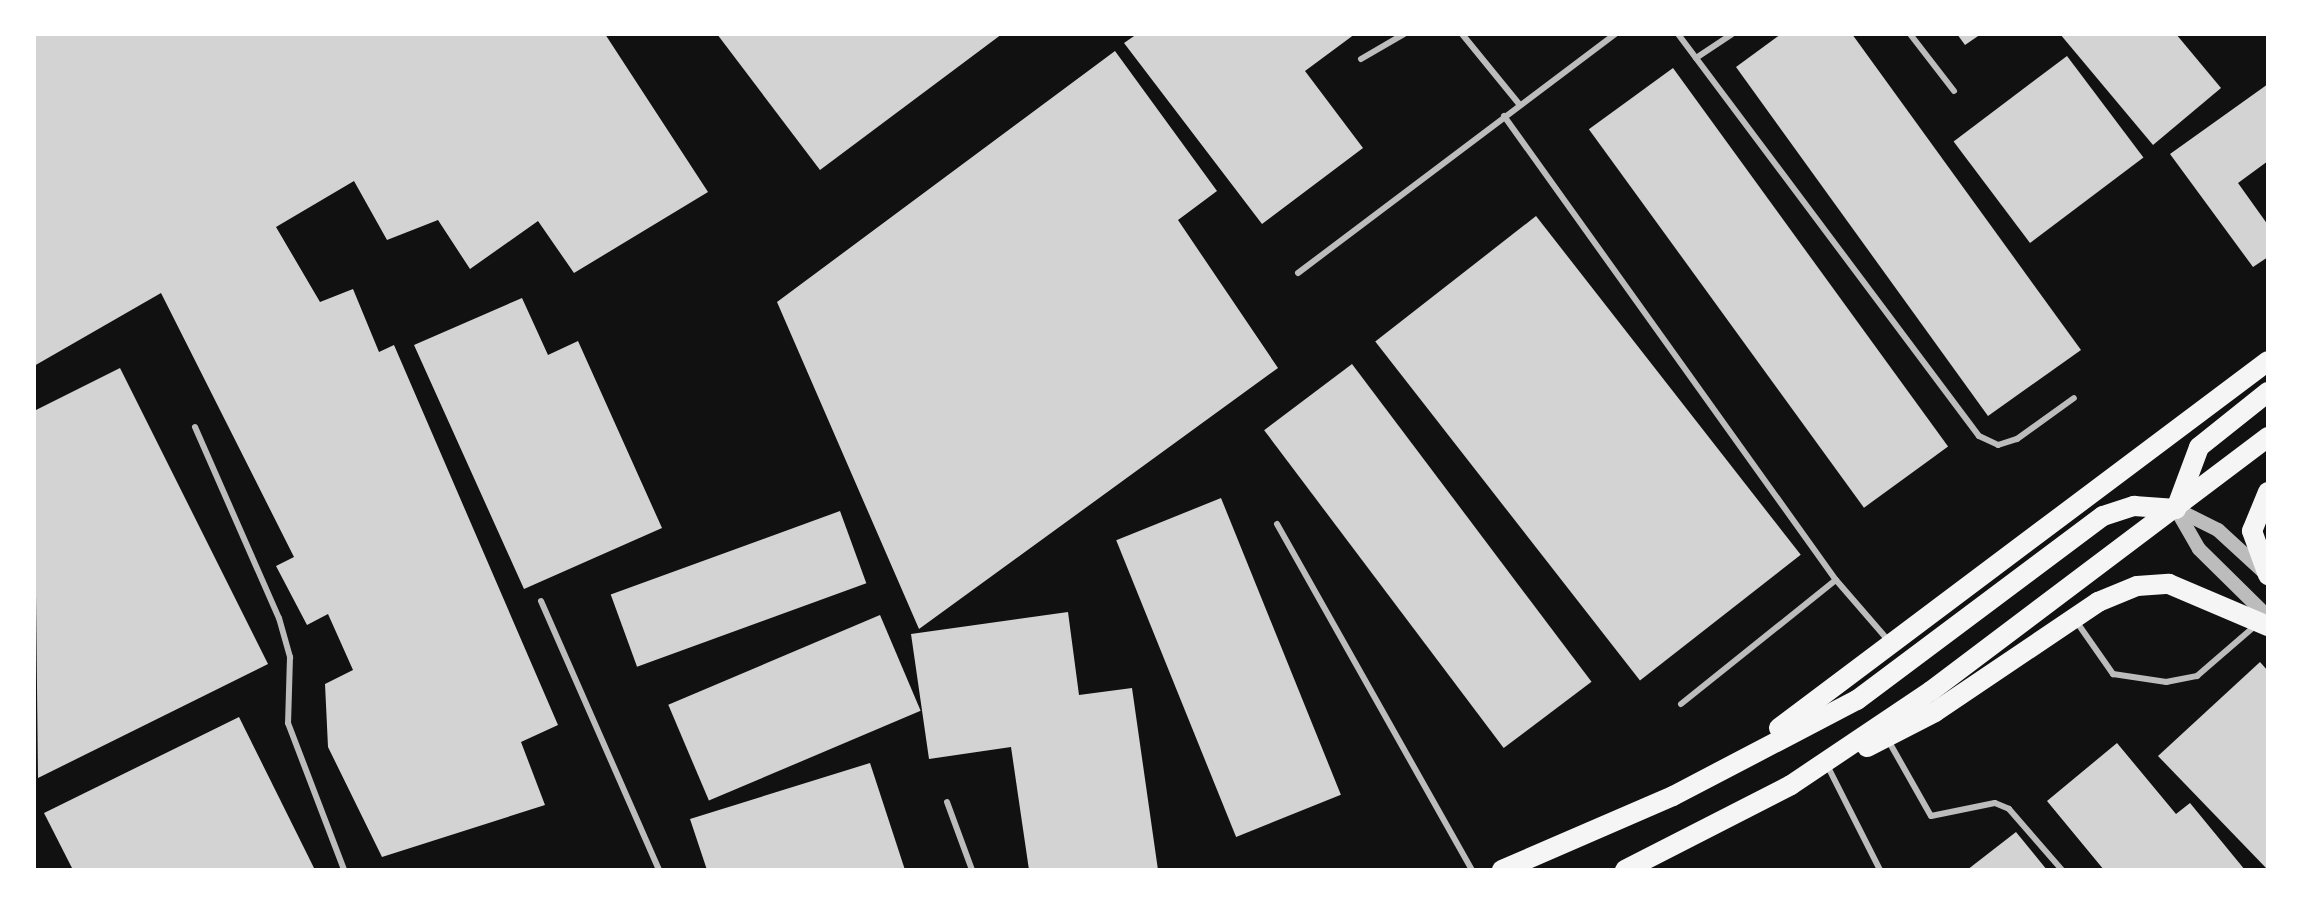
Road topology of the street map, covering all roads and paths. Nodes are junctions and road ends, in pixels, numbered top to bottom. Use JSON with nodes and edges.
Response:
{"nodes":[{"id":1,"x":1404,"y":34,"type":"edge"},
{"id":2,"x":1462,"y":34,"type":"edge"},
{"id":3,"x":1615,"y":34,"type":"edge"},
{"id":4,"x":1678,"y":34,"type":"edge"},
{"id":5,"x":1732,"y":34,"type":"edge"},
{"id":6,"x":1910,"y":34,"type":"edge"},
{"id":7,"x":1696,"y":58,"type":"junction"},
{"id":8,"x":1361,"y":59,"type":"dead end"},
{"id":9,"x":1954,"y":91,"type":"dead end"},
{"id":10,"x":1519,"y":104,"type":"junction"},
{"id":11,"x":1504,"y":116,"type":"junction"},
{"id":12,"x":1298,"y":273,"type":"dead end"},
{"id":13,"x":2268,"y":361,"type":"edge"},
{"id":14,"x":2268,"y":392,"type":"edge"},
{"id":15,"x":2074,"y":398,"type":"dead end"},
{"id":16,"x":195,"y":427,"type":"dead end"},
{"id":17,"x":2268,"y":437,"type":"edge"},
{"id":18,"x":2268,"y":492,"type":"edge"},
{"id":19,"x":2176,"y":509,"type":"junction"},
{"id":20,"x":1277,"y":524,"type":"dead end"},
{"id":21,"x":2268,"y":575,"type":"edge"},
{"id":22,"x":1836,"y":580,"type":"junction"},
{"id":23,"x":541,"y":601,"type":"dead end"},
{"id":24,"x":2074,"y":618,"type":"junction"},
{"id":25,"x":2264,"y":622,"type":"edge"},
{"id":26,"x":1890,"y":643,"type":"junction"},
{"id":27,"x":1681,"y":704,"type":"dead end"},
{"id":28,"x":1886,"y":737,"type":"junction"},
{"id":29,"x":1747,"y":752,"type":"junction"},
{"id":30,"x":1828,"y":767,"type":"junction"},
{"id":31,"x":1791,"y":785,"type":"junction"},
{"id":32,"x":947,"y":802,"type":"dead end"},
{"id":33,"x":344,"y":870,"type":"edge"},
{"id":34,"x":659,"y":870,"type":"edge"},
{"id":35,"x":972,"y":870,"type":"edge"},
{"id":36,"x":1472,"y":870,"type":"edge"},
{"id":37,"x":1502,"y":870,"type":"edge"},
{"id":38,"x":1625,"y":870,"type":"edge"},
{"id":39,"x":1880,"y":870,"type":"edge"},
{"id":40,"x":2062,"y":870,"type":"edge"}],
"edges":[{"from":1,"to":8,"type":"lane"},
{"from":2,"to":10,"type":"lane"},
{"from":3,"to":10,"type":"lane"},
{"from":4,"to":7,"type":"lane"},
{"from":5,"to":7,"type":"lane"},
{"from":6,"to":9,"type":"lane"},
{"from":7,"to":15,"type":"lane"},
{"from":10,"to":11,"type":"lane"},
{"from":11,"to":12,"type":"lane"},
{"from":11,"to":22,"type":"lane"},
{"from":13,"to":26,"type":"main road"},
{"from":14,"to":19,"type":"main road"},
{"from":16,"to":33,"type":"lane"},
{"from":17,"to":19,"type":"main road"},
{"from":18,"to":21,"type":"main road"},
{"from":19,"to":21,"type":"street"},
{"from":19,"to":25,"type":"street"},
{"from":19,"to":29,"type":"main road"},
{"from":19,"to":31,"type":"main road"},
{"from":20,"to":36,"type":"lane"},
{"from":22,"to":26,"type":"lane"},
{"from":22,"to":27,"type":"lane"},
{"from":23,"to":34,"type":"lane"},
{"from":24,"to":25,"type":"main road"},
{"from":24,"to":25,"type":"lane"},
{"from":24,"to":28,"type":"main road"},
{"from":26,"to":29,"type":"main road"},
{"from":28,"to":30,"type":"main road"},
{"from":28,"to":40,"type":"lane"},
{"from":29,"to":37,"type":"main road"},
{"from":30,"to":31,"type":"main road"},
{"from":30,"to":39,"type":"lane"},
{"from":31,"to":38,"type":"main road"},
{"from":32,"to":35,"type":"lane"}]}
